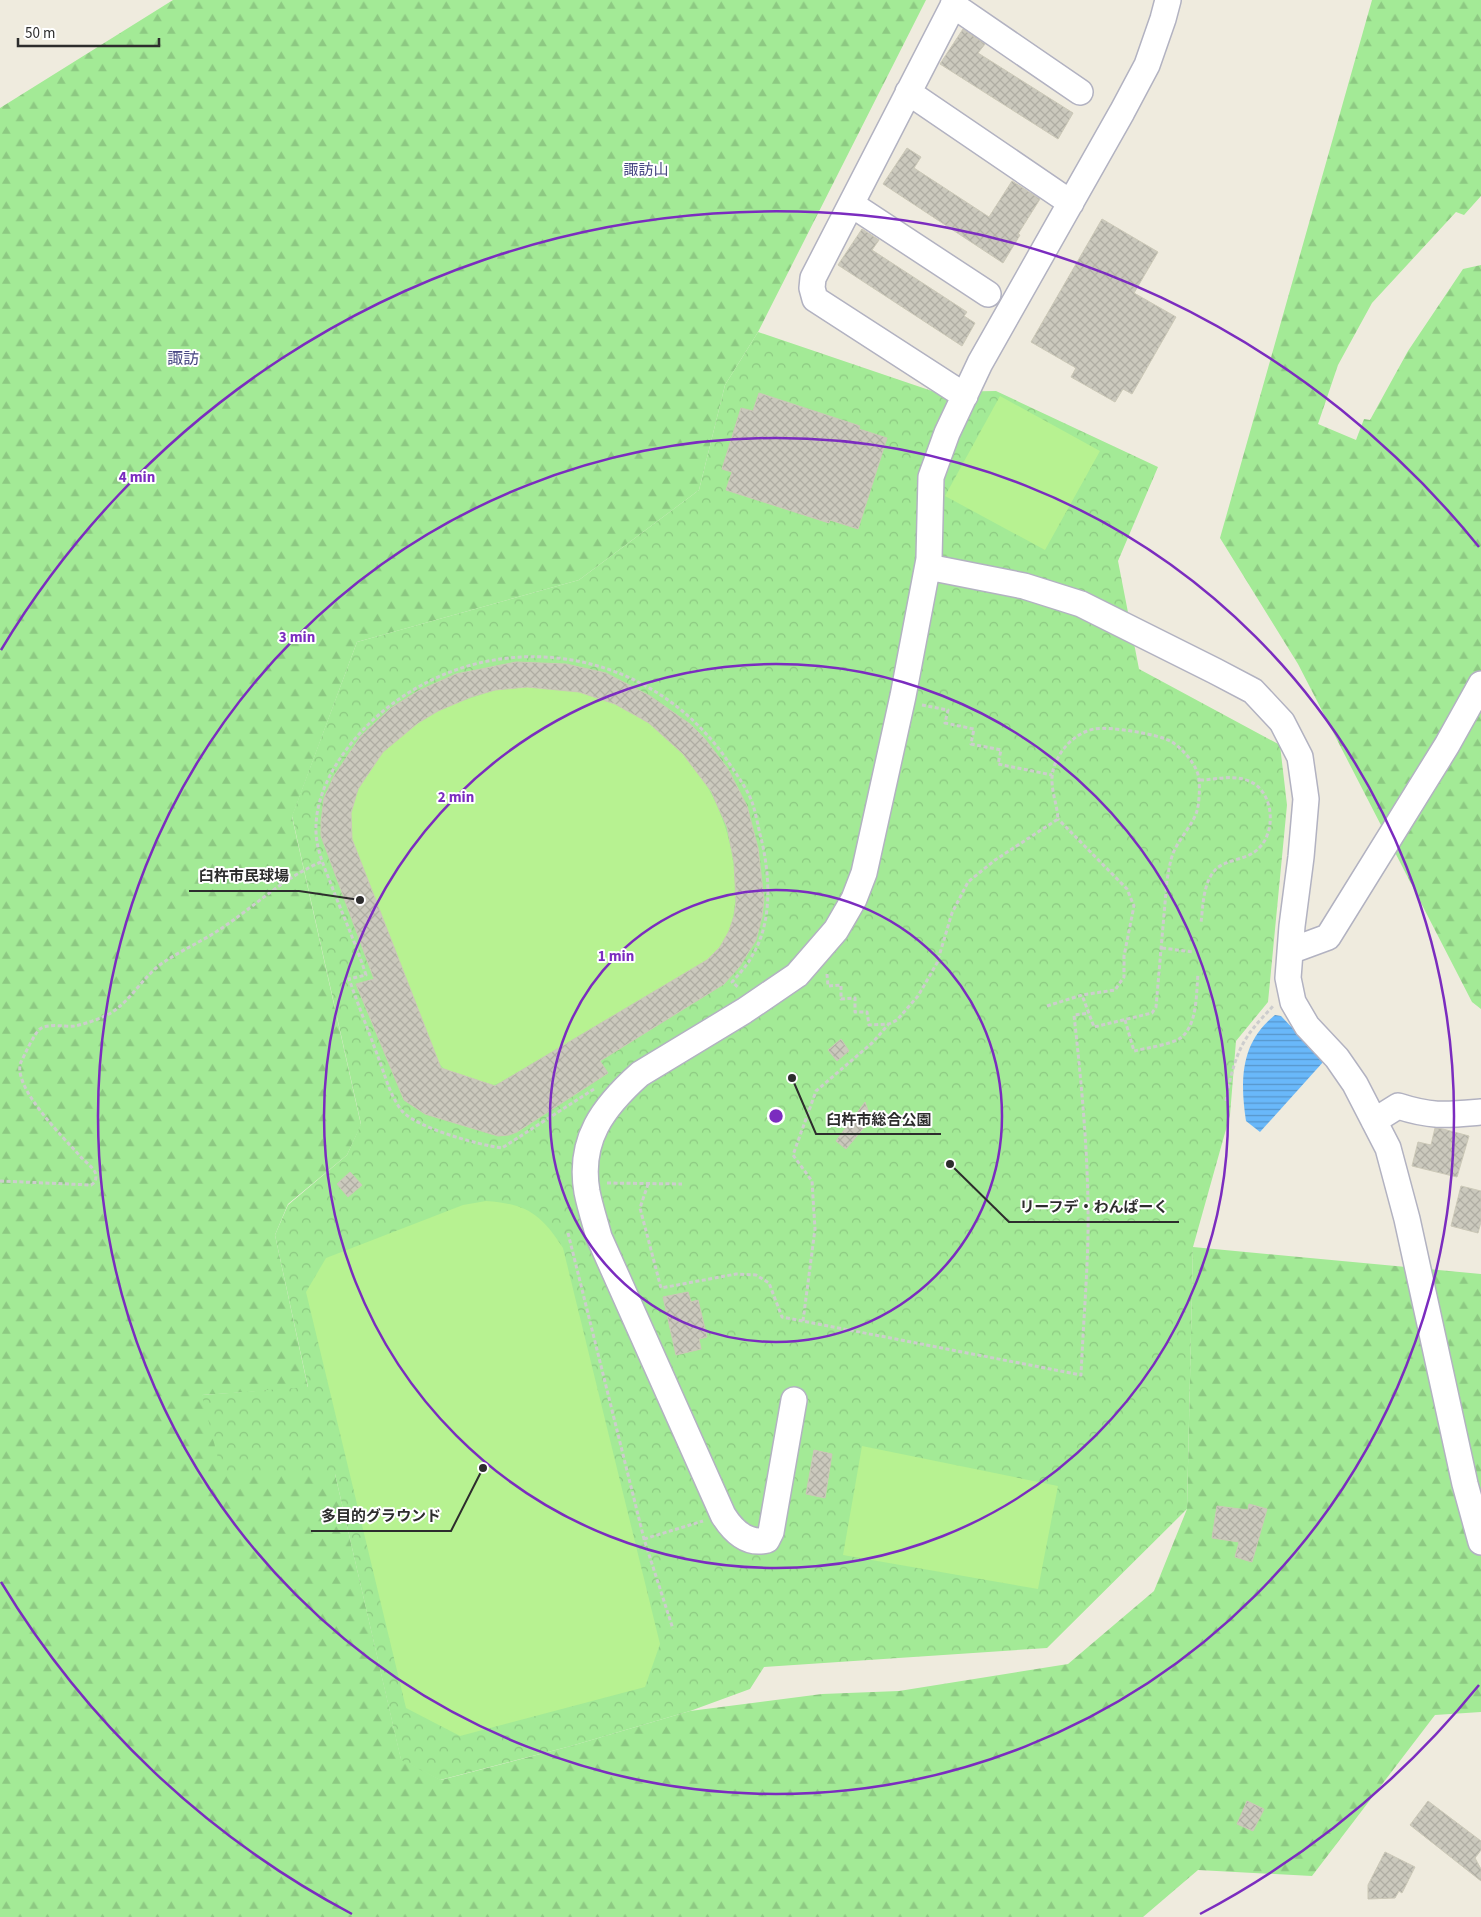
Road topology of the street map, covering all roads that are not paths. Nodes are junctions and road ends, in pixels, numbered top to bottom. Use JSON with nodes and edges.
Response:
{"nodes":[{"id":1,"x":1168,"y":0,"type":"edge"},
{"id":2,"x":954,"y":3,"type":"edge"},
{"id":3,"x":908,"y":92,"type":"junction"},
{"id":4,"x":1080,"y":92,"type":"dead end"},
{"id":5,"x":1071,"y":203,"type":"junction"},
{"id":6,"x":851,"y":204,"type":"junction"},
{"id":7,"x":988,"y":294,"type":"dead end"},
{"id":8,"x":965,"y":396,"type":"junction"},
{"id":9,"x":928,"y":567,"type":"junction"},
{"id":10,"x":1481,"y":684,"type":"edge"},
{"id":11,"x":1290,"y":951,"type":"junction"},
{"id":12,"x":1481,"y":1112,"type":"edge"},
{"id":13,"x":1374,"y":1122,"type":"junction"},
{"id":14,"x":794,"y":1400,"type":"dead end"},
{"id":15,"x":1481,"y":1542,"type":"edge"}],
"edges":[{"from":1,"to":5,"type":"street"},
{"from":2,"to":3,"type":"street"},
{"from":2,"to":4,"type":"street"},
{"from":3,"to":5,"type":"street"},
{"from":3,"to":6,"type":"street"},
{"from":5,"to":8,"type":"street"},
{"from":6,"to":7,"type":"street"},
{"from":6,"to":8,"type":"street"},
{"from":8,"to":9,"type":"street"},
{"from":9,"to":11,"type":"street"},
{"from":9,"to":14,"type":"street"},
{"from":10,"to":11,"type":"street"},
{"from":11,"to":13,"type":"street"},
{"from":12,"to":13,"type":"street"},
{"from":13,"to":15,"type":"street"}]}
